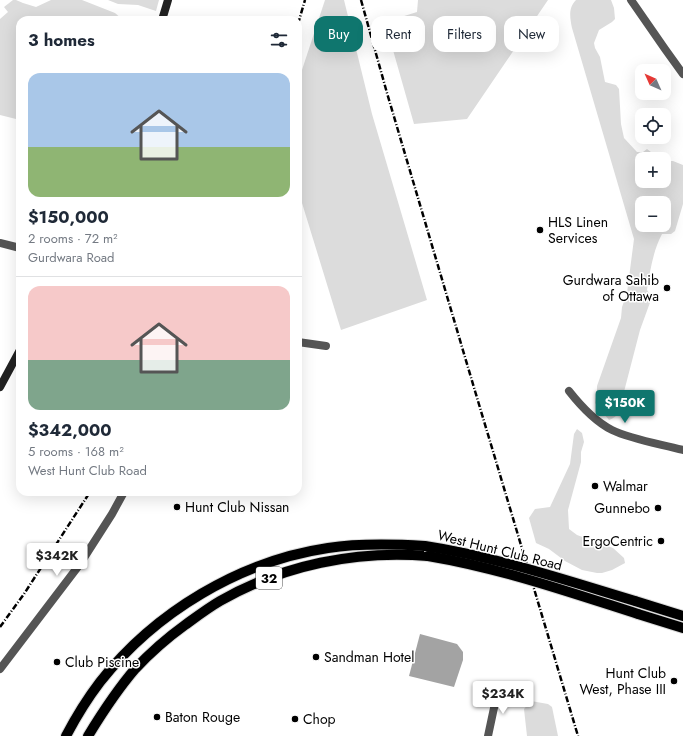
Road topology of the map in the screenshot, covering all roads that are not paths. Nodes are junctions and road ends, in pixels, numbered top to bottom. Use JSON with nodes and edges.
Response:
{"nodes":[{"id":1,"x":168,"y":0,"type":"edge"},
{"id":2,"x":631,"y":0,"type":"edge"},
{"id":3,"x":163,"y":16,"type":"edge"},
{"id":4,"x":683,"y":74,"type":"edge"},
{"id":5,"x":0,"y":243,"type":"edge"},
{"id":6,"x":16,"y":247,"type":"edge"},
{"id":7,"x":302,"y":343,"type":"edge"},
{"id":8,"x":326,"y":346,"type":"dead end"},
{"id":9,"x":16,"y":357,"type":"edge"},
{"id":10,"x":0,"y":387,"type":"edge"},
{"id":11,"x":569,"y":391,"type":"dead end"},
{"id":12,"x":683,"y":450,"type":"edge"},
{"id":13,"x":122,"y":496,"type":"edge"},
{"id":14,"x":683,"y":616,"type":"edge"},
{"id":15,"x":683,"y":628,"type":"edge"},
{"id":16,"x":0,"y":669,"type":"edge"},
{"id":17,"x":498,"y":689,"type":"dead end"},
{"id":18,"x":66,"y":736,"type":"edge"},
{"id":19,"x":88,"y":736,"type":"edge"},
{"id":20,"x":488,"y":736,"type":"edge"}],
"edges":[{"from":1,"to":3,"type":"street"},
{"from":2,"to":4,"type":"street"},
{"from":5,"to":6,"type":"street"},
{"from":7,"to":8,"type":"street"},
{"from":9,"to":10,"type":"street"},
{"from":11,"to":12,"type":"street"},
{"from":13,"to":16,"type":"street"},
{"from":14,"to":18,"type":"main road","name":"West Hunt Club Road","number":"32","bridge":true},
{"from":15,"to":19,"type":"main road","name":"West Hunt Club Road","number":"32","bridge":true},
{"from":17,"to":20,"type":"street"}]}
